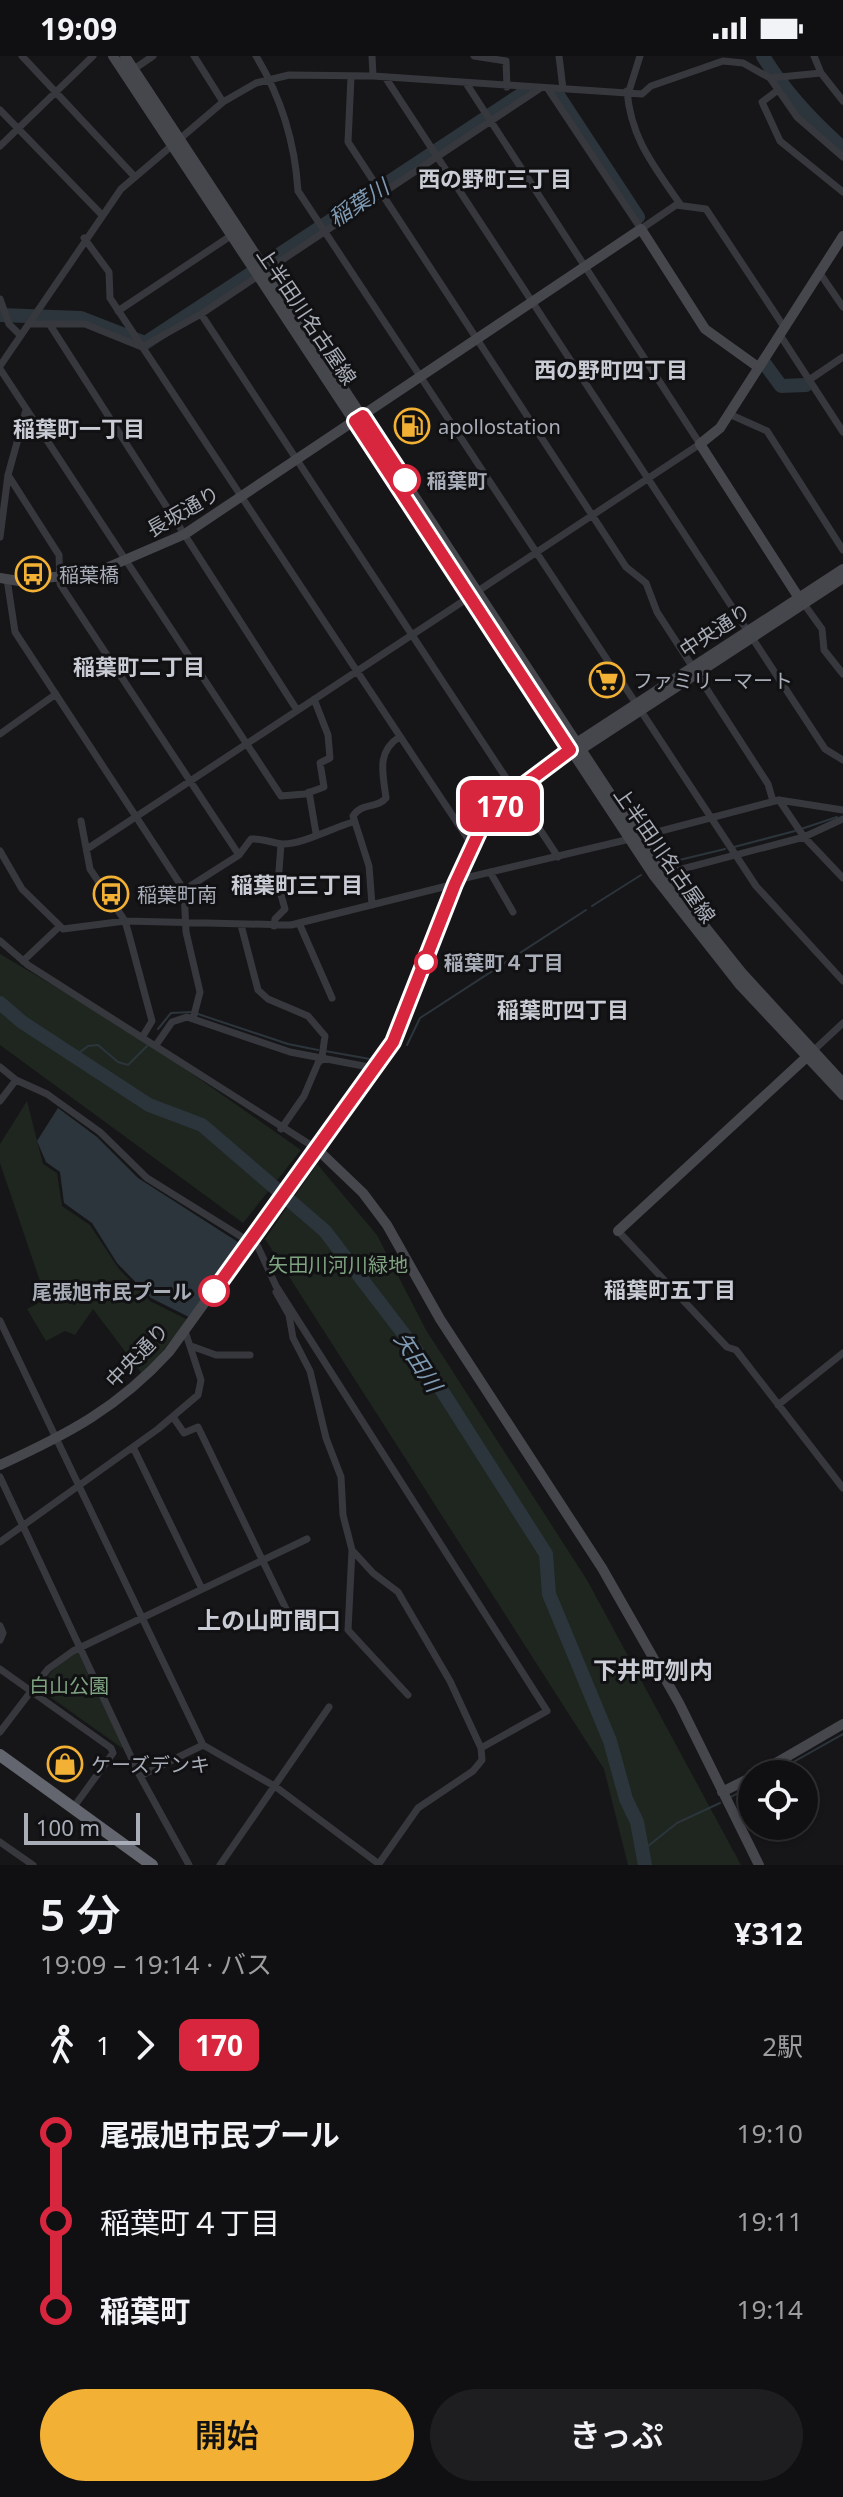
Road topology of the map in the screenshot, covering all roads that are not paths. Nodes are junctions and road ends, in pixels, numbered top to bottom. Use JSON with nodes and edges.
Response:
{"nodes":[{"id":1,"x":22,"y":56,"type":"edge"},
{"id":2,"x":93,"y":56,"type":"edge"},
{"id":3,"x":113,"y":56,"type":"edge"},
{"id":4,"x":125,"y":56,"type":"edge"},
{"id":5,"x":153,"y":56,"type":"edge"},
{"id":6,"x":194,"y":56,"type":"edge"},
{"id":7,"x":256,"y":56,"type":"edge"},
{"id":8,"x":372,"y":56,"type":"edge"},
{"id":9,"x":474,"y":56,"type":"edge"},
{"id":10,"x":559,"y":56,"type":"edge"},
{"id":11,"x":814,"y":56,"type":"edge"},
{"id":12,"x":637,"y":58,"type":"edge"},
{"id":13,"x":742,"y":60,"type":"edge"},
{"id":14,"x":134,"y":69,"type":"junction"},
{"id":15,"x":821,"y":73,"type":"junction"},
{"id":16,"x":373,"y":76,"type":"junction"},
{"id":17,"x":351,"y":77,"type":"junction"},
{"id":18,"x":385,"y":77,"type":"junction"},
{"id":19,"x":270,"y":78,"type":"junction"},
{"id":20,"x":770,"y":78,"type":"junction"},
{"id":21,"x":466,"y":83,"type":"junction"},
{"id":22,"x":507,"y":87,"type":"junction"},
{"id":23,"x":544,"y":88,"type":"junction"},
{"id":24,"x":563,"y":89,"type":"junction"},
{"id":25,"x":778,"y":90,"type":"junction"},
{"id":26,"x":628,"y":91,"type":"junction"},
{"id":27,"x":56,"y":93,"type":"junction"},
{"id":28,"x":843,"y":101,"type":"edge"},
{"id":29,"x":223,"y":102,"type":"junction"},
{"id":30,"x":0,"y":110,"type":"edge"},
{"id":31,"x":488,"y":119,"type":"junction"},
{"id":32,"x":20,"y":129,"type":"junction"},
{"id":33,"x":176,"y":143,"type":"junction"},
{"id":34,"x":0,"y":146,"type":"edge"},
{"id":35,"x":435,"y":154,"type":"junction"},
{"id":36,"x":843,"y":157,"type":"edge"},
{"id":37,"x":135,"y":177,"type":"junction"},
{"id":38,"x":379,"y":191,"type":"junction"},
{"id":39,"x":843,"y":192,"type":"edge"},
{"id":40,"x":680,"y":204,"type":"junction"},
{"id":41,"x":101,"y":214,"type":"junction"},
{"id":42,"x":322,"y":228,"type":"junction"},
{"id":43,"x":641,"y":229,"type":"junction"},
{"id":44,"x":232,"y":235,"type":"junction"},
{"id":45,"x":843,"y":236,"type":"edge"},
{"id":46,"x":84,"y":238,"type":"junction"},
{"id":47,"x":838,"y":253,"type":"edge"},
{"id":48,"x":585,"y":265,"type":"junction"},
{"id":49,"x":819,"y":272,"type":"junction"},
{"id":50,"x":263,"y":274,"type":"junction"},
{"id":51,"x":0,"y":299,"type":"edge"},
{"id":52,"x":533,"y":302,"type":"junction"},
{"id":53,"x":843,"y":307,"type":"edge"},
{"id":54,"x":118,"y":311,"type":"junction"},
{"id":55,"x":201,"y":314,"type":"junction"},
{"id":56,"x":29,"y":323,"type":"junction"},
{"id":57,"x":50,"y":325,"type":"junction"},
{"id":58,"x":782,"y":331,"type":"junction"},
{"id":59,"x":20,"y":335,"type":"junction"},
{"id":60,"x":476,"y":340,"type":"junction"},
{"id":61,"x":140,"y":343,"type":"junction"},
{"id":62,"x":843,"y":357,"type":"edge"},
{"id":63,"x":0,"y":367,"type":"edge"},
{"id":64,"x":758,"y":367,"type":"junction"},
{"id":65,"x":420,"y":375,"type":"junction"},
{"id":66,"x":809,"y":380,"type":"junction"},
{"id":67,"x":26,"y":410,"type":"junction"},
{"id":68,"x":729,"y":414,"type":"junction"},
{"id":69,"x":359,"y":419,"type":"junction"},
{"id":70,"x":843,"y":432,"type":"edge"},
{"id":71,"x":700,"y":444,"type":"junction"},
{"id":72,"x":297,"y":460,"type":"junction"},
{"id":73,"x":8,"y":475,"type":"junction"},
{"id":74,"x":648,"y":478,"type":"junction"},
{"id":75,"x":243,"y":497,"type":"junction"},
{"id":76,"x":593,"y":515,"type":"junction"},
{"id":77,"x":185,"y":534,"type":"junction"},
{"id":78,"x":0,"y":537,"type":"edge"},
{"id":79,"x":843,"y":550,"type":"edge"},
{"id":80,"x":535,"y":554,"type":"junction"},
{"id":81,"x":127,"y":562,"type":"junction"},
{"id":82,"x":843,"y":569,"type":"edge"},
{"id":83,"x":58,"y":577,"type":"junction"},
{"id":84,"x":843,"y":578,"type":"edge"},
{"id":85,"x":3,"y":583,"type":"edge"},
{"id":86,"x":475,"y":593,"type":"junction"},
{"id":87,"x":802,"y":601,"type":"junction"},
{"id":88,"x":750,"y":634,"type":"junction"},
{"id":89,"x":410,"y":636,"type":"junction"},
{"id":90,"x":694,"y":670,"type":"junction"},
{"id":91,"x":356,"y":672,"type":"junction"},
{"id":92,"x":843,"y":674,"type":"edge"},
{"id":93,"x":56,"y":694,"type":"junction"},
{"id":94,"x":314,"y":699,"type":"junction"},
{"id":95,"x":638,"y":707,"type":"junction"},
{"id":96,"x":297,"y":710,"type":"junction"},
{"id":97,"x":0,"y":734,"type":"edge"},
{"id":98,"x":399,"y":737,"type":"junction"},
{"id":99,"x":246,"y":743,"type":"junction"},
{"id":100,"x":581,"y":746,"type":"junction"},
{"id":101,"x":570,"y":750,"type":"junction"},
{"id":102,"x":843,"y":760,"type":"edge"},
{"id":103,"x":190,"y":781,"type":"junction"},
{"id":104,"x":309,"y":792,"type":"junction"},
{"id":105,"x":514,"y":792,"type":"junction"},
{"id":106,"x":776,"y":800,"type":"junction"},
{"id":107,"x":843,"y":810,"type":"edge"},
{"id":108,"x":136,"y":817,"type":"junction"},
{"id":109,"x":711,"y":819,"type":"junction"},
{"id":110,"x":843,"y":819,"type":"edge"},
{"id":111,"x":81,"y":821,"type":"dead end"},
{"id":112,"x":353,"y":822,"type":"junction"},
{"id":113,"x":316,"y":833,"type":"junction"},
{"id":114,"x":804,"y":837,"type":"junction"},
{"id":115,"x":634,"y":838,"type":"junction"},
{"id":116,"x":281,"y":844,"type":"junction"},
{"id":117,"x":472,"y":845,"type":"junction"},
{"id":118,"x":87,"y":849,"type":"junction"},
{"id":119,"x":0,"y":851,"type":"edge"},
{"id":120,"x":734,"y":854,"type":"junction"},
{"id":121,"x":239,"y":855,"type":"junction"},
{"id":122,"x":558,"y":857,"type":"junction"},
{"id":123,"x":490,"y":872,"type":"junction"},
{"id":124,"x":663,"y":874,"type":"junction"},
{"id":125,"x":843,"y":878,"type":"edge"},
{"id":126,"x":456,"y":882,"type":"junction"},
{"id":127,"x":184,"y":890,"type":"junction"},
{"id":128,"x":372,"y":905,"type":"junction"},
{"id":129,"x":513,"y":912,"type":"dead end"},
{"id":130,"x":125,"y":921,"type":"junction"},
{"id":131,"x":299,"y":923,"type":"junction"},
{"id":132,"x":186,"y":924,"type":"junction"},
{"id":133,"x":241,"y":925,"type":"junction"},
{"id":134,"x":60,"y":926,"type":"junction"},
{"id":135,"x":274,"y":926,"type":"junction"},
{"id":136,"x":0,"y":941,"type":"edge"},
{"id":137,"x":23,"y":961,"type":"junction"},
{"id":138,"x":843,"y":981,"type":"edge"},
{"id":139,"x":332,"y":998,"type":"dead end"},
{"id":140,"x":195,"y":1014,"type":"junction"},
{"id":141,"x":843,"y":1023,"type":"edge"},
{"id":142,"x":143,"y":1036,"type":"junction"},
{"id":143,"x":156,"y":1045,"type":"junction"},
{"id":144,"x":811,"y":1054,"type":"junction"},
{"id":145,"x":323,"y":1055,"type":"junction"},
{"id":146,"x":0,"y":1067,"type":"edge"},
{"id":147,"x":374,"y":1068,"type":"junction"},
{"id":148,"x":16,"y":1080,"type":"junction"},
{"id":149,"x":843,"y":1083,"type":"edge"},
{"id":150,"x":843,"y":1095,"type":"edge"},
{"id":151,"x":0,"y":1101,"type":"edge"},
{"id":152,"x":281,"y":1129,"type":"junction"},
{"id":153,"x":315,"y":1152,"type":"junction"},
{"id":154,"x":618,"y":1231,"type":"joint"},
{"id":155,"x":247,"y":1243,"type":"junction"},
{"id":156,"x":276,"y":1286,"type":"junction"},
{"id":157,"x":0,"y":1321,"type":"edge"},
{"id":158,"x":185,"y":1331,"type":"junction"},
{"id":159,"x":191,"y":1346,"type":"junction"},
{"id":160,"x":843,"y":1353,"type":"edge"},
{"id":161,"x":250,"y":1355,"type":"dead end"},
{"id":162,"x":778,"y":1405,"type":"junction"},
{"id":163,"x":173,"y":1417,"type":"junction"},
{"id":164,"x":57,"y":1439,"type":"junction"},
{"id":165,"x":133,"y":1447,"type":"junction"},
{"id":166,"x":0,"y":1465,"type":"edge"},
{"id":167,"x":0,"y":1477,"type":"edge"},
{"id":168,"x":80,"y":1487,"type":"junction"},
{"id":169,"x":843,"y":1488,"type":"edge"},
{"id":170,"x":24,"y":1527,"type":"junction"},
{"id":171,"x":307,"y":1539,"type":"dead end"},
{"id":172,"x":0,"y":1542,"type":"edge"},
{"id":173,"x":352,"y":1550,"type":"junction"},
{"id":174,"x":262,"y":1560,"type":"junction"},
{"id":175,"x":202,"y":1589,"type":"junction"},
{"id":176,"x":288,"y":1613,"type":"dead end"},
{"id":177,"x":144,"y":1617,"type":"junction"},
{"id":178,"x":0,"y":1626,"type":"edge"},
{"id":179,"x":0,"y":1640,"type":"edge"},
{"id":180,"x":79,"y":1647,"type":"junction"},
{"id":181,"x":0,"y":1669,"type":"edge"},
{"id":182,"x":30,"y":1690,"type":"junction"},
{"id":183,"x":408,"y":1695,"type":"dead end"},
{"id":184,"x":329,"y":1707,"type":"dead end"},
{"id":185,"x":843,"y":1724,"type":"edge"},
{"id":186,"x":0,"y":1732,"type":"edge"},
{"id":187,"x":203,"y":1745,"type":"junction"},
{"id":188,"x":481,"y":1748,"type":"junction"},
{"id":189,"x":0,"y":1755,"type":"edge"},
{"id":190,"x":780,"y":1760,"type":"edge"},
{"id":191,"x":140,"y":1776,"type":"junction"},
{"id":192,"x":738,"y":1784,"type":"edge"},
{"id":193,"x":276,"y":1787,"type":"junction"},
{"id":194,"x":722,"y":1792,"type":"junction"},
{"id":195,"x":73,"y":1808,"type":"junction"},
{"id":196,"x":0,"y":1842,"type":"edge"},
{"id":197,"x":21,"y":1856,"type":"junction"},
{"id":198,"x":223,"y":1864,"type":"edge"},
{"id":199,"x":379,"y":1864,"type":"edge"},
{"id":200,"x":15,"y":1865,"type":"edge"},
{"id":201,"x":33,"y":1865,"type":"edge"},
{"id":202,"x":152,"y":1865,"type":"edge"},
{"id":203,"x":189,"y":1865,"type":"edge"},
{"id":204,"x":759,"y":1865,"type":"edge"}],
"edges":[{"from":1,"to":27,"type":"street"},
{"from":2,"to":27,"type":"street"},
{"from":3,"to":33,"type":"street","name":"上半田川名古屋線"},
{"from":4,"to":14,"type":"street","name":"上半田川名古屋線"},
{"from":5,"to":14,"type":"street"},
{"from":6,"to":29,"type":"street"},
{"from":7,"to":19,"type":"street"},
{"from":8,"to":16,"type":"street"},
{"from":9,"to":22,"type":"street"},
{"from":10,"to":24,"type":"street"},
{"from":11,"to":15,"type":"street"},
{"from":12,"to":26,"type":"street"},
{"from":13,"to":20,"type":"street"},
{"from":13,"to":26,"type":"street"},
{"from":14,"to":33,"type":"street","name":"上半田川名古屋線"},
{"from":15,"to":20,"type":"street"},
{"from":15,"to":28,"type":"street"},
{"from":16,"to":17,"type":"street"},
{"from":16,"to":18,"type":"street"},
{"from":17,"to":19,"type":"street"},
{"from":17,"to":38,"type":"street"},
{"from":18,"to":21,"type":"street"},
{"from":18,"to":35,"type":"street"},
{"from":19,"to":29,"type":"street"},
{"from":19,"to":42,"type":"street"},
{"from":20,"to":25,"type":"street"},
{"from":21,"to":22,"type":"street"},
{"from":21,"to":31,"type":"street"},
{"from":22,"to":23,"type":"street"},
{"from":23,"to":24,"type":"street"},
{"from":23,"to":31,"type":"street"},
{"from":23,"to":43,"type":"street"},
{"from":24,"to":26,"type":"street"},
{"from":25,"to":36,"type":"street"},
{"from":25,"to":39,"type":"street"},
{"from":26,"to":40,"type":"street"},
{"from":27,"to":32,"type":"street"},
{"from":27,"to":37,"type":"street"},
{"from":29,"to":33,"type":"street"},
{"from":30,"to":32,"type":"street"},
{"from":31,"to":35,"type":"street"},
{"from":31,"to":48,"type":"street"},
{"from":32,"to":34,"type":"street"},
{"from":32,"to":41,"type":"street"},
{"from":33,"to":37,"type":"street"},
{"from":33,"to":44,"type":"street","name":"上半田川名古屋線"},
{"from":33,"to":50,"type":"street","name":"上半田川名古屋線"},
{"from":35,"to":38,"type":"street"},
{"from":35,"to":52,"type":"street"},
{"from":37,"to":41,"type":"street"},
{"from":38,"to":42,"type":"street"},
{"from":38,"to":60,"type":"street"},
{"from":40,"to":43,"type":"street"},
{"from":40,"to":58,"type":"street"},
{"from":41,"to":46,"type":"street"},
{"from":42,"to":50,"type":"street"},
{"from":42,"to":65,"type":"street"},
{"from":43,"to":48,"type":"street","name":"長坂通り"},
{"from":43,"to":64,"type":"street"},
{"from":44,"to":50,"type":"street","name":"上半田川名古屋線"},
{"from":44,"to":54,"type":"street"},
{"from":45,"to":47,"type":"street"},
{"from":46,"to":54,"type":"street"},
{"from":46,"to":56,"type":"street"},
{"from":47,"to":49,"type":"street"},
{"from":48,"to":52,"type":"street","name":"長坂通り"},
{"from":48,"to":71,"type":"street"},
{"from":49,"to":53,"type":"street"},
{"from":49,"to":58,"type":"street"},
{"from":50,"to":55,"type":"street"},
{"from":50,"to":69,"type":"street","name":"上半田川名古屋線"},
{"from":51,"to":59,"type":"street"},
{"from":52,"to":60,"type":"street","name":"長坂通り"},
{"from":52,"to":74,"type":"street"},
{"from":54,"to":61,"type":"street"},
{"from":55,"to":61,"type":"street"},
{"from":55,"to":72,"type":"street"},
{"from":56,"to":57,"type":"street"},
{"from":56,"to":59,"type":"street"},
{"from":57,"to":61,"type":"street"},
{"from":57,"to":77,"type":"street"},
{"from":58,"to":64,"type":"street"},
{"from":58,"to":66,"type":"street"},
{"from":59,"to":63,"type":"street"},
{"from":60,"to":65,"type":"street","name":"長坂通り"},
{"from":60,"to":76,"type":"street"},
{"from":61,"to":75,"type":"street"},
{"from":62,"to":66,"type":"street"},
{"from":63,"to":67,"type":"street"},
{"from":64,"to":68,"type":"street"},
{"from":65,"to":69,"type":"street","name":"長坂通り"},
{"from":65,"to":80,"type":"street"},
{"from":66,"to":70,"type":"street"},
{"from":67,"to":73,"type":"street"},
{"from":67,"to":81,"type":"street"},
{"from":68,"to":71,"type":"street"},
{"from":68,"to":79,"type":"street"},
{"from":69,"to":72,"type":"street","name":"長坂通り"},
{"from":69,"to":86,"type":"street","name":"上半田川名古屋線"},
{"from":71,"to":74,"type":"street"},
{"from":71,"to":87,"type":"street"},
{"from":72,"to":75,"type":"street","name":"長坂通り"},
{"from":72,"to":89,"type":"street"},
{"from":73,"to":78,"type":"street"},
{"from":73,"to":83,"type":"street"},
{"from":74,"to":76,"type":"street"},
{"from":74,"to":88,"type":"street"},
{"from":75,"to":77,"type":"street","name":"長坂通り"},
{"from":75,"to":91,"type":"street"},
{"from":76,"to":80,"type":"street"},
{"from":76,"to":90,"type":"street"},
{"from":77,"to":81,"type":"street","name":"長坂通り"},
{"from":77,"to":96,"type":"street"},
{"from":80,"to":86,"type":"street"},
{"from":80,"to":95,"type":"street"},
{"from":81,"to":83,"type":"street","name":"長坂通り"},
{"from":81,"to":99,"type":"street"},
{"from":82,"to":87,"type":"street","name":"中央通り"},
{"from":83,"to":85,"type":"street","name":"長坂通り"},
{"from":83,"to":103,"type":"street"},
{"from":84,"to":87,"type":"street","name":"中央通り"},
{"from":85,"to":93,"type":"street"},
{"from":86,"to":89,"type":"street"},
{"from":86,"to":100,"type":"street","name":"上半田川名古屋線"},
{"from":86,"to":101,"type":"street","name":"上半田川名古屋線"},
{"from":87,"to":88,"type":"street","name":"中央通り"},
{"from":87,"to":92,"type":"street"},
{"from":88,"to":90,"type":"street","name":"中央通り"},
{"from":88,"to":102,"type":"street"},
{"from":89,"to":91,"type":"street"},
{"from":89,"to":105,"type":"street"},
{"from":90,"to":95,"type":"street","name":"中央通り"},
{"from":90,"to":106,"type":"street"},
{"from":91,"to":94,"type":"street"},
{"from":91,"to":98,"type":"street"},
{"from":93,"to":97,"type":"street"},
{"from":93,"to":108,"type":"street"},
{"from":94,"to":96,"type":"street"},
{"from":94,"to":104,"type":"street"},
{"from":95,"to":100,"type":"street","name":"中央通り"},
{"from":95,"to":109,"type":"street"},
{"from":96,"to":99,"type":"street"},
{"from":98,"to":112,"type":"street"},
{"from":98,"to":117,"type":"street"},
{"from":99,"to":103,"type":"street"},
{"from":99,"to":104,"type":"street"},
{"from":100,"to":101,"type":"street","name":"中央通り"},
{"from":100,"to":115,"type":"street","name":"上半田川名古屋線"},
{"from":101,"to":105,"type":"street","name":"中央通り"},
{"from":101,"to":115,"type":"street","name":"上半田川名古屋線"},
{"from":103,"to":108,"type":"street"},
{"from":103,"to":121,"type":"street"},
{"from":104,"to":113,"type":"street"},
{"from":105,"to":117,"type":"street","name":"中央通り"},
{"from":105,"to":122,"type":"street"},
{"from":106,"to":107,"type":"street"},
{"from":106,"to":109,"type":"street"},
{"from":106,"to":114,"type":"street"},
{"from":108,"to":118,"type":"street"},
{"from":108,"to":127,"type":"street"},
{"from":109,"to":115,"type":"street"},
{"from":109,"to":120,"type":"street"},
{"from":110,"to":114,"type":"street"},
{"from":111,"to":118,"type":"street"},
{"from":112,"to":113,"type":"street"},
{"from":112,"to":128,"type":"street"},
{"from":113,"to":116,"type":"street"},
{"from":114,"to":120,"type":"street"},
{"from":114,"to":125,"type":"street"},
{"from":115,"to":122,"type":"street"},
{"from":115,"to":124,"type":"street","name":"上半田川名古屋線"},
{"from":115,"to":144,"type":"street","name":"上半田川名古屋線"},
{"from":116,"to":121,"type":"street"},
{"from":116,"to":135,"type":"street"},
{"from":117,"to":126,"type":"street","name":"中央通り"},
{"from":118,"to":130,"type":"street"},
{"from":119,"to":134,"type":"street"},
{"from":120,"to":124,"type":"street"},
{"from":120,"to":138,"type":"street"},
{"from":121,"to":127,"type":"street"},
{"from":122,"to":123,"type":"street"},
{"from":123,"to":126,"type":"street"},
{"from":123,"to":129,"type":"street"},
{"from":124,"to":144,"type":"street","name":"上半田川名古屋線"},
{"from":126,"to":128,"type":"street"},
{"from":126,"to":147,"type":"street","name":"中央通り"},
{"from":127,"to":132,"type":"street"},
{"from":128,"to":131,"type":"street"},
{"from":130,"to":132,"type":"street"},
{"from":130,"to":134,"type":"street"},
{"from":130,"to":142,"type":"street"},
{"from":131,"to":135,"type":"street"},
{"from":131,"to":139,"type":"street"},
{"from":132,"to":133,"type":"street"},
{"from":132,"to":140,"type":"street"},
{"from":133,"to":135,"type":"street"},
{"from":133,"to":145,"type":"street"},
{"from":134,"to":137,"type":"street"},
{"from":136,"to":137,"type":"street"},
{"from":137,"to":142,"type":"street"},
{"from":140,"to":143,"type":"street"},
{"from":140,"to":145,"type":"street"},
{"from":141,"to":144,"type":"street"},
{"from":142,"to":143,"type":"street"},
{"from":143,"to":152,"type":"street"},
{"from":144,"to":149,"type":"street","name":"上半田川名古屋線"},
{"from":144,"to":150,"type":"street","name":"上半田川名古屋線"},
{"from":144,"to":154,"type":"street"},
{"from":145,"to":147,"type":"street"},
{"from":145,"to":152,"type":"street"},
{"from":146,"to":148,"type":"street"},
{"from":147,"to":153,"type":"street","name":"中央通り"},
{"from":148,"to":151,"type":"street"},
{"from":148,"to":155,"type":"street"},
{"from":152,"to":153,"type":"street"},
{"from":153,"to":155,"type":"street","name":"中央通り"},
{"from":153,"to":194,"type":"street"},
{"from":154,"to":162,"type":"street"},
{"from":155,"to":156,"type":"street"},
{"from":155,"to":158,"type":"street","name":"中央通り"},
{"from":156,"to":173,"type":"street"},
{"from":156,"to":188,"type":"street"},
{"from":157,"to":164,"type":"street"},
{"from":158,"to":159,"type":"street"},
{"from":158,"to":164,"type":"street","name":"中央通り"},
{"from":159,"to":161,"type":"street"},
{"from":159,"to":163,"type":"street"},
{"from":160,"to":162,"type":"street"},
{"from":162,"to":169,"type":"street"},
{"from":163,"to":165,"type":"street"},
{"from":163,"to":174,"type":"street"},
{"from":164,"to":166,"type":"street","name":"中央通り"},
{"from":164,"to":168,"type":"street"},
{"from":165,"to":168,"type":"street"},
{"from":165,"to":175,"type":"street"},
{"from":167,"to":170,"type":"street"},
{"from":168,"to":170,"type":"street"},
{"from":168,"to":177,"type":"street"},
{"from":170,"to":172,"type":"street"},
{"from":170,"to":180,"type":"street"},
{"from":171,"to":174,"type":"street"},
{"from":173,"to":183,"type":"street"},
{"from":173,"to":188,"type":"street"},
{"from":174,"to":175,"type":"street"},
{"from":174,"to":176,"type":"street"},
{"from":175,"to":177,"type":"street"},
{"from":177,"to":180,"type":"street"},
{"from":177,"to":187,"type":"street"},
{"from":178,"to":179,"type":"street"},
{"from":180,"to":182,"type":"street"},
{"from":180,"to":191,"type":"street"},
{"from":181,"to":182,"type":"street"},
{"from":182,"to":186,"type":"street"},
{"from":182,"to":195,"type":"street"},
{"from":184,"to":193,"type":"street"},
{"from":185,"to":190,"type":"street"},
{"from":187,"to":191,"type":"street"},
{"from":187,"to":193,"type":"street"},
{"from":188,"to":199,"type":"street"},
{"from":189,"to":195,"type":"highway"},
{"from":191,"to":203,"type":"street"},
{"from":192,"to":194,"type":"street"},
{"from":193,"to":198,"type":"street"},
{"from":193,"to":199,"type":"street"},
{"from":194,"to":204,"type":"street"},
{"from":195,"to":202,"type":"highway"},
{"from":196,"to":197,"type":"street"},
{"from":197,"to":200,"type":"street"},
{"from":197,"to":201,"type":"street"}]}
